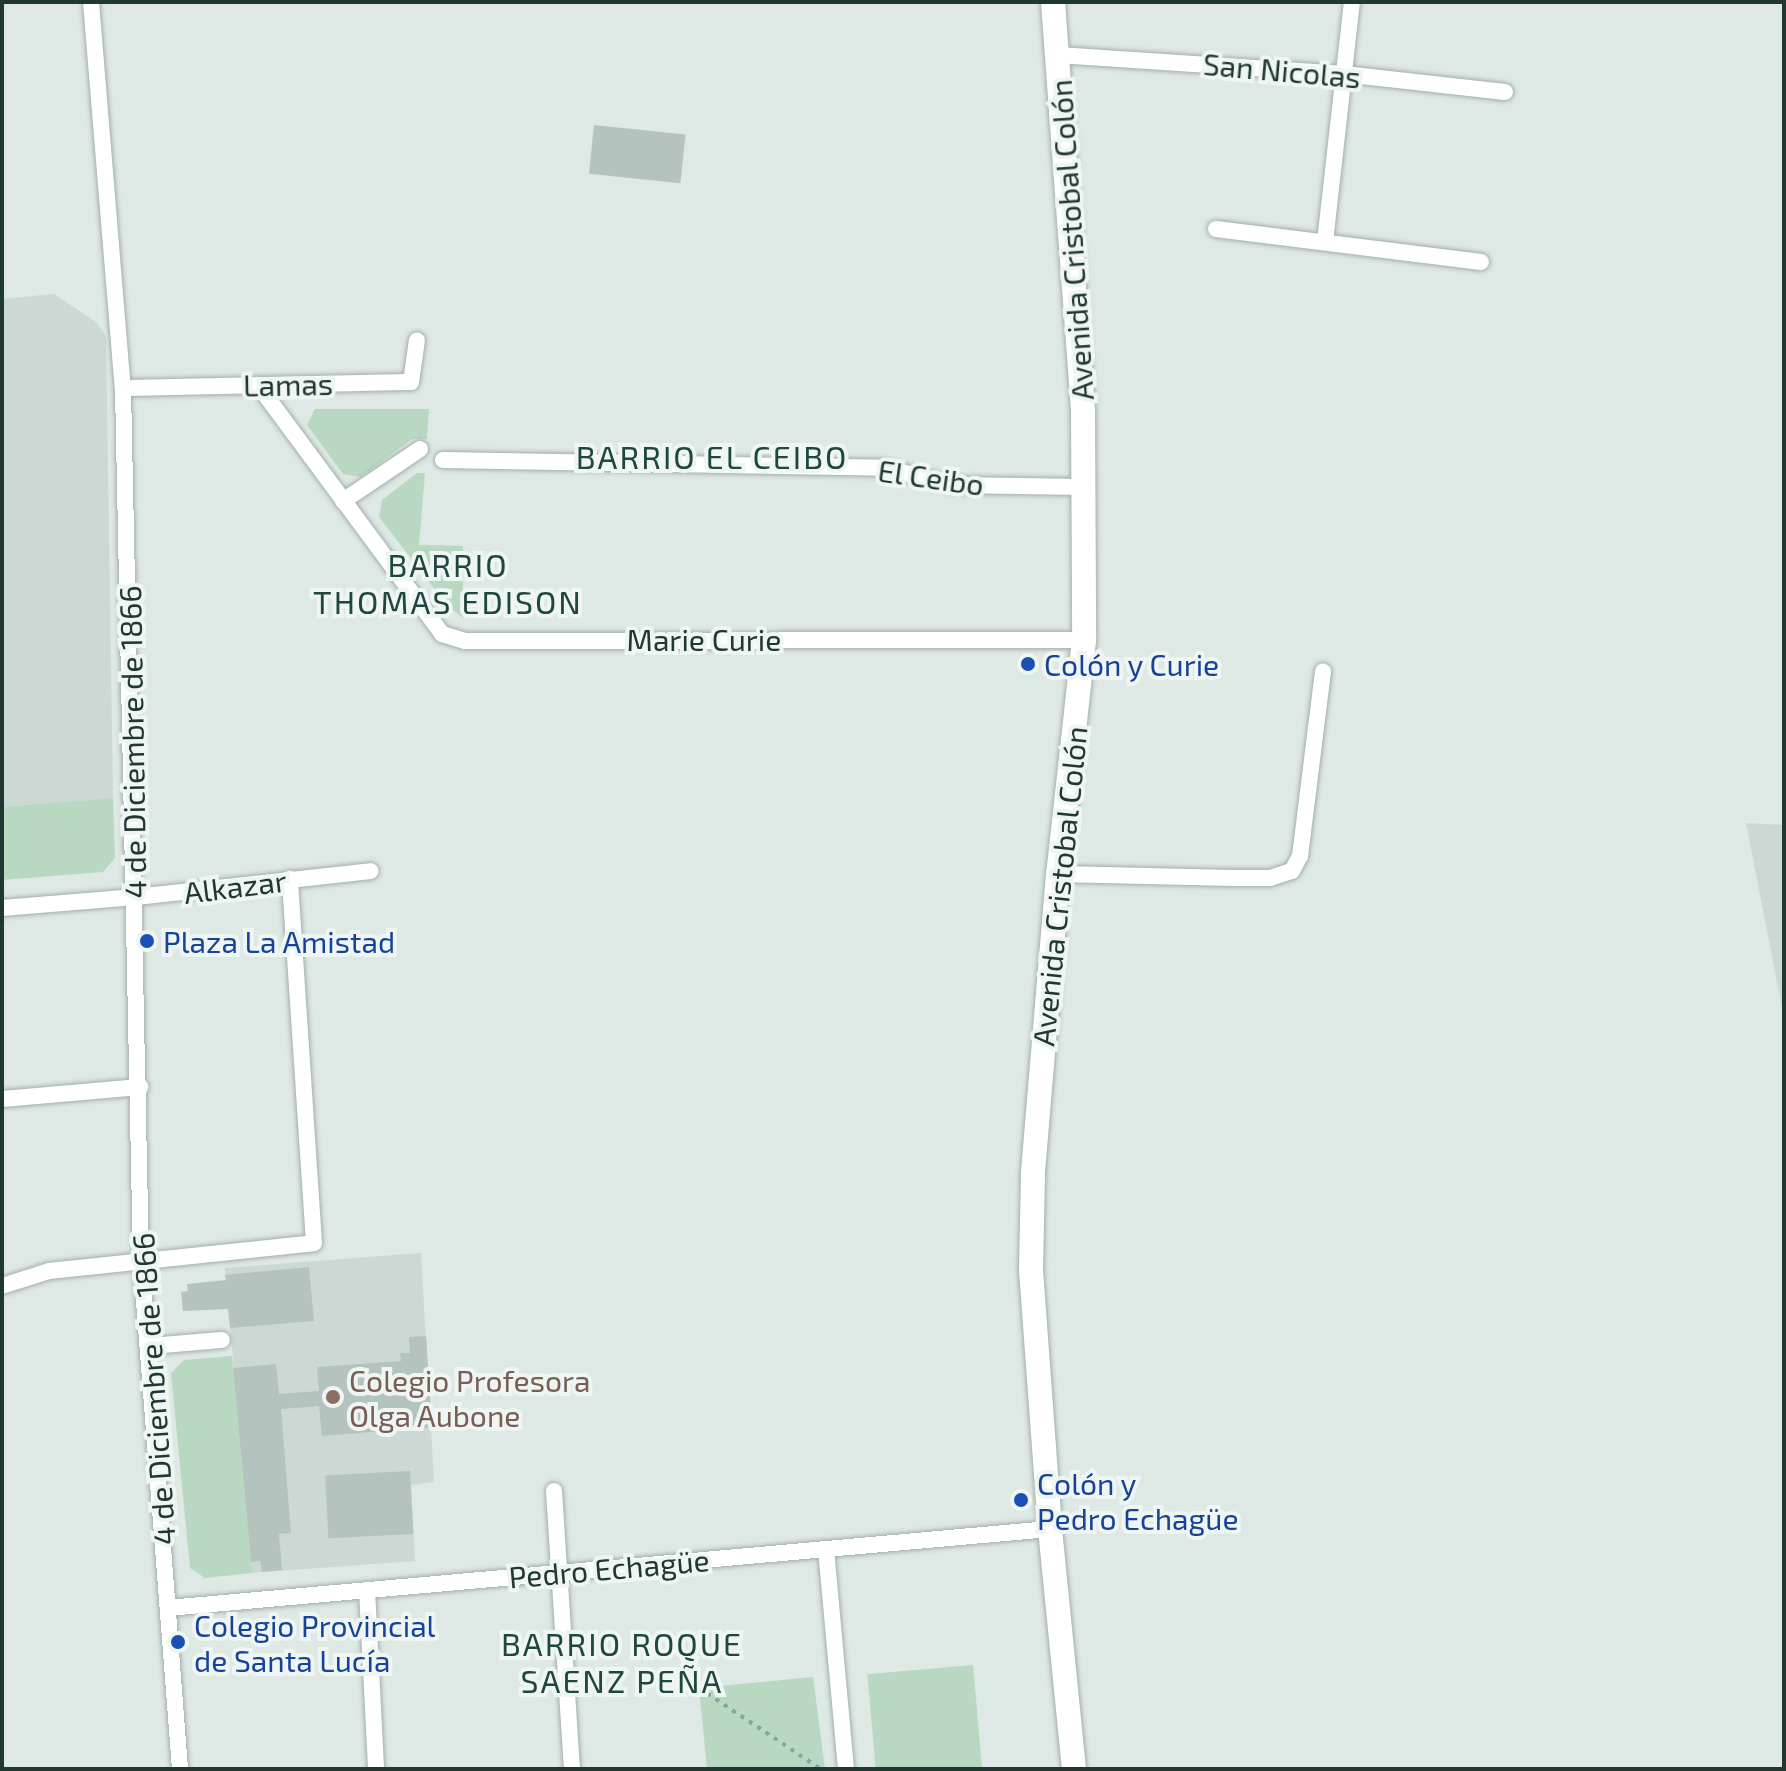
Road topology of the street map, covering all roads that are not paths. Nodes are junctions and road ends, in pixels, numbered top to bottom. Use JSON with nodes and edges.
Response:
{"nodes":[{"id":1,"x":91,"y":2,"type":"edge"},
{"id":2,"x":1053,"y":2,"type":"edge"},
{"id":3,"x":1352,"y":2,"type":"edge"},
{"id":4,"x":1058,"y":55,"type":"junction"},
{"id":5,"x":1344,"y":74,"type":"junction"},
{"id":6,"x":1505,"y":92,"type":"dead end"},
{"id":7,"x":1216,"y":229,"type":"dead end"},
{"id":8,"x":1325,"y":242,"type":"junction"},
{"id":9,"x":1481,"y":262,"type":"dead end"},
{"id":10,"x":417,"y":340,"type":"dead end"},
{"id":11,"x":258,"y":385,"type":"junction"},
{"id":12,"x":123,"y":388,"type":"junction"},
{"id":13,"x":420,"y":449,"type":"dead end"},
{"id":14,"x":443,"y":460,"type":"dead end"},
{"id":15,"x":1083,"y":487,"type":"junction"},
{"id":16,"x":343,"y":501,"type":"junction"},
{"id":17,"x":1084,"y":640,"type":"junction"},
{"id":18,"x":1323,"y":671,"type":"dead end"},
{"id":19,"x":371,"y":871,"type":"dead end"},
{"id":20,"x":1058,"y":874,"type":"junction"},
{"id":21,"x":290,"y":879,"type":"junction"},
{"id":22,"x":136,"y":897,"type":"junction"},
{"id":23,"x":2,"y":908,"type":"edge"},
{"id":24,"x":140,"y":1087,"type":"junction"},
{"id":25,"x":2,"y":1099,"type":"edge"},
{"id":26,"x":141,"y":1262,"type":"junction"},
{"id":27,"x":2,"y":1286,"type":"edge"},
{"id":28,"x":222,"y":1340,"type":"dead end"},
{"id":29,"x":150,"y":1346,"type":"junction"},
{"id":30,"x":554,"y":1491,"type":"dead end"},
{"id":31,"x":1050,"y":1529,"type":"junction"},
{"id":32,"x":826,"y":1549,"type":"junction"},
{"id":33,"x":559,"y":1573,"type":"junction"},
{"id":34,"x":367,"y":1590,"type":"junction"},
{"id":35,"x":168,"y":1608,"type":"junction"},
{"id":36,"x":180,"y":1769,"type":"edge"},
{"id":37,"x":376,"y":1769,"type":"edge"},
{"id":38,"x":572,"y":1769,"type":"edge"},
{"id":39,"x":846,"y":1769,"type":"edge"},
{"id":40,"x":1074,"y":1769,"type":"edge"}],
"edges":[{"from":1,"to":12,"type":"street","name":"4 de Diciembre de 1866"},
{"from":2,"to":4,"type":"main road","name":"Avenida Cristobal Colón"},
{"from":3,"to":5,"type":"street"},
{"from":4,"to":5,"type":"street","name":"San Nicolas"},
{"from":4,"to":15,"type":"main road","name":"Avenida Cristobal Colón"},
{"from":5,"to":6,"type":"street","name":"San Nicolas"},
{"from":5,"to":8,"type":"street"},
{"from":7,"to":8,"type":"street"},
{"from":8,"to":9,"type":"street"},
{"from":10,"to":11,"type":"street","name":"Lamas"},
{"from":11,"to":12,"type":"street","name":"Lamas"},
{"from":11,"to":16,"type":"street","name":"Marie Curie"},
{"from":12,"to":22,"type":"street","name":"4 de Diciembre de 1866"},
{"from":13,"to":16,"type":"street"},
{"from":14,"to":15,"type":"street","name":"El Ceibo"},
{"from":15,"to":17,"type":"main road","name":"Avenida Cristobal Colón"},
{"from":16,"to":17,"type":"street","name":"Marie Curie"},
{"from":17,"to":20,"type":"main road","name":"Avenida Cristobal Colón"},
{"from":18,"to":20,"type":"street"},
{"from":19,"to":21,"type":"street","name":"Alkazar"},
{"from":20,"to":31,"type":"main road","name":"Avenida Cristobal Colón"},
{"from":21,"to":22,"type":"street","name":"Alkazar"},
{"from":21,"to":26,"type":"street"},
{"from":22,"to":23,"type":"street","name":"Alkazar"},
{"from":22,"to":24,"type":"street","name":"4 de Diciembre de 1866"},
{"from":24,"to":25,"type":"street"},
{"from":24,"to":26,"type":"street","name":"4 de Diciembre de 1866"},
{"from":26,"to":27,"type":"street"},
{"from":26,"to":29,"type":"street","name":"4 de Diciembre de 1866"},
{"from":28,"to":29,"type":"street"},
{"from":29,"to":35,"type":"street","name":"4 de Diciembre de 1866"},
{"from":30,"to":33,"type":"street"},
{"from":31,"to":32,"type":"street","name":"Pedro Echagüe"},
{"from":31,"to":40,"type":"main road","name":"Avenida Cristobal Colón"},
{"from":32,"to":33,"type":"street","name":"Pedro Echagüe"},
{"from":32,"to":39,"type":"street"},
{"from":33,"to":34,"type":"street","name":"Pedro Echagüe"},
{"from":33,"to":38,"type":"street"},
{"from":34,"to":35,"type":"street","name":"Pedro Echagüe"},
{"from":34,"to":37,"type":"street"},
{"from":35,"to":36,"type":"street","name":"4 de Diciembre de 1866"}]}
